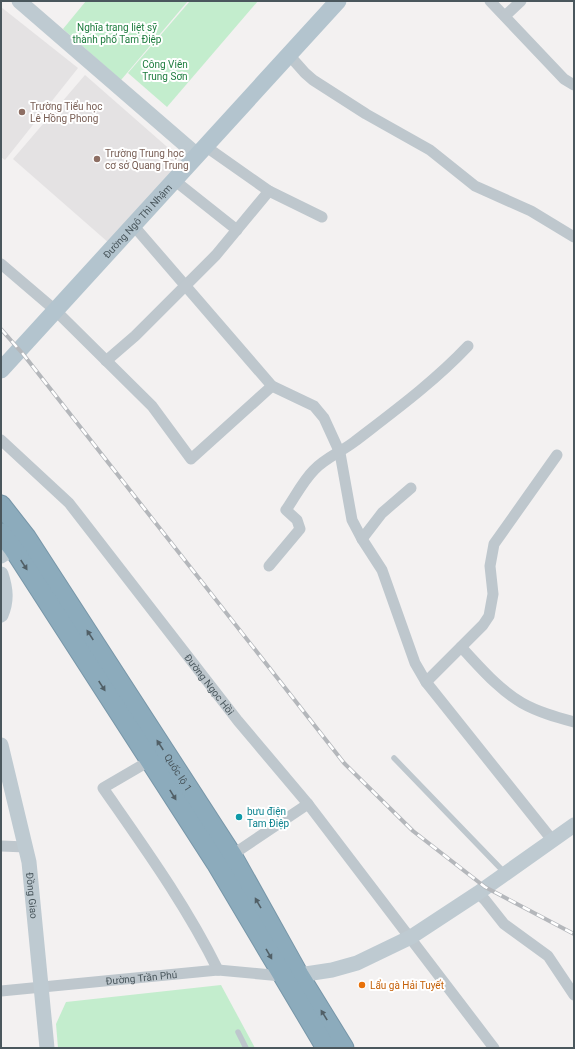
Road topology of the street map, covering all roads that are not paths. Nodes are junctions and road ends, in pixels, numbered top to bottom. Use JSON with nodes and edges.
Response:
{"nodes":[{"id":1,"x":19,"y":1,"type":"edge"},
{"id":2,"x":338,"y":1,"type":"edge"},
{"id":3,"x":490,"y":1,"type":"edge"},
{"id":4,"x":521,"y":1,"type":"edge"},
{"id":5,"x":505,"y":16,"type":"junction"},
{"id":6,"x":289,"y":55,"type":"junction"},
{"id":7,"x":574,"y":85,"type":"edge"},
{"id":8,"x":201,"y":151,"type":"junction"},
{"id":9,"x":174,"y":180,"type":"junction"},
{"id":10,"x":269,"y":191,"type":"junction"},
{"id":11,"x":322,"y":217,"type":"dead end"},
{"id":12,"x":134,"y":225,"type":"junction"},
{"id":13,"x":237,"y":230,"type":"junction"},
{"id":14,"x":574,"y":237,"type":"edge"},
{"id":15,"x":1,"y":264,"type":"edge"},
{"id":16,"x":186,"y":285,"type":"junction"},
{"id":17,"x":55,"y":310,"type":"junction"},
{"id":18,"x":468,"y":346,"type":"dead end"},
{"id":19,"x":106,"y":361,"type":"junction"},
{"id":20,"x":1,"y":370,"type":"edge"},
{"id":21,"x":272,"y":386,"type":"junction"},
{"id":22,"x":1,"y":440,"type":"edge"},
{"id":23,"x":340,"y":453,"type":"junction"},
{"id":24,"x":557,"y":455,"type":"dead end"},
{"id":25,"x":411,"y":488,"type":"dead end"},
{"id":26,"x":1,"y":505,"type":"edge"},
{"id":27,"x":1,"y":533,"type":"edge"},
{"id":28,"x":362,"y":539,"type":"junction"},
{"id":29,"x":7,"y":552,"type":"edge"},
{"id":30,"x":269,"y":566,"type":"dead end"},
{"id":31,"x":1,"y":574,"type":"edge"},
{"id":32,"x":1,"y":615,"type":"edge"},
{"id":33,"x":461,"y":647,"type":"junction"},
{"id":34,"x":426,"y":682,"type":"junction"},
{"id":35,"x":574,"y":722,"type":"edge"},
{"id":36,"x":1,"y":745,"type":"edge"},
{"id":37,"x":394,"y":758,"type":"dead end"},
{"id":38,"x":151,"y":760,"type":"junction"},
{"id":39,"x":4,"y":773,"type":"edge"},
{"id":40,"x":308,"y":804,"type":"junction"},
{"id":41,"x":574,"y":825,"type":"edge"},
{"id":42,"x":553,"y":841,"type":"junction"},
{"id":43,"x":1,"y":846,"type":"edge"},
{"id":44,"x":26,"y":847,"type":"junction"},
{"id":45,"x":232,"y":855,"type":"junction"},
{"id":46,"x":505,"y":873,"type":"junction"},
{"id":47,"x":478,"y":893,"type":"junction"},
{"id":48,"x":411,"y":937,"type":"junction"},
{"id":49,"x":218,"y":970,"type":"junction"},
{"id":50,"x":291,"y":975,"type":"junction"},
{"id":51,"x":41,"y":987,"type":"junction"},
{"id":52,"x":1,"y":991,"type":"edge"},
{"id":53,"x":574,"y":995,"type":"edge"},
{"id":54,"x":238,"y":1032,"type":"dead end"},
{"id":55,"x":47,"y":1048,"type":"edge"},
{"id":56,"x":246,"y":1048,"type":"edge"},
{"id":57,"x":326,"y":1048,"type":"edge"},
{"id":58,"x":344,"y":1048,"type":"edge"},
{"id":59,"x":494,"y":1048,"type":"edge"}],
"edges":[{"from":1,"to":8,"type":"street"},
{"from":2,"to":6,"type":"main road","name":"Đường Ngô Thì Nhậm"},
{"from":3,"to":5,"type":"street"},
{"from":4,"to":5,"type":"street"},
{"from":5,"to":7,"type":"street"},
{"from":6,"to":8,"type":"main road","name":"Đường Ngô Thì Nhậm"},
{"from":6,"to":14,"type":"street"},
{"from":8,"to":9,"type":"main road","name":"Đường Ngô Thì Nhậm"},
{"from":8,"to":10,"type":"street"},
{"from":9,"to":12,"type":"main road","name":"Đường Ngô Thì Nhậm"},
{"from":9,"to":13,"type":"street"},
{"from":10,"to":11,"type":"street"},
{"from":10,"to":13,"type":"street"},
{"from":12,"to":16,"type":"street"},
{"from":12,"to":17,"type":"main road","name":"Đường Ngô Thì Nhậm"},
{"from":13,"to":16,"type":"street"},
{"from":15,"to":17,"type":"street"},
{"from":16,"to":19,"type":"street"},
{"from":16,"to":21,"type":"street"},
{"from":17,"to":19,"type":"street"},
{"from":17,"to":20,"type":"main road","name":"Đường Ngô Thì Nhậm"},
{"from":18,"to":23,"type":"street"},
{"from":19,"to":21,"type":"street"},
{"from":21,"to":23,"type":"street"},
{"from":22,"to":40,"type":"street","name":"Đường Ngọc Hồi"},
{"from":23,"to":28,"type":"street"},
{"from":23,"to":30,"type":"street"},
{"from":24,"to":33,"type":"street"},
{"from":25,"to":28,"type":"street"},
{"from":45,"to":26,"type":"highway","name":"Quốc lộ 1","one_way":true},
{"from":27,"to":29,"type":"highway","name":"Quốc lộ 1"},
{"from":28,"to":34,"type":"street"},
{"from":29,"to":38,"type":"highway","name":"Quốc lộ 1","one_way":true},
{"from":31,"to":32,"type":"street"},
{"from":33,"to":34,"type":"street"},
{"from":33,"to":35,"type":"street"},
{"from":34,"to":42,"type":"street"},
{"from":36,"to":39,"type":"street","name":"Đồng Giao"},
{"from":37,"to":46,"type":"lane"},
{"from":38,"to":49,"type":"street"},
{"from":38,"to":50,"type":"highway","name":"Quốc lộ 1","one_way":true},
{"from":39,"to":44,"type":"street","name":"Đồng Giao"},
{"from":40,"to":45,"type":"street"},
{"from":40,"to":48,"type":"street","name":"Đường Ngọc Hồi"},
{"from":41,"to":42,"type":"street"},
{"from":42,"to":46,"type":"street"},
{"from":43,"to":44,"type":"street"},
{"from":44,"to":51,"type":"street","name":"Đồng Giao"},
{"from":50,"to":45,"type":"highway","name":"Quốc lộ 1","one_way":true},
{"from":46,"to":47,"type":"street"},
{"from":47,"to":48,"type":"street"},
{"from":47,"to":53,"type":"street"},
{"from":48,"to":50,"type":"street"},
{"from":48,"to":59,"type":"street","name":"Đường Ngọc Hồi"},
{"from":49,"to":50,"type":"street","name":"Đường Trần Phú"},
{"from":49,"to":51,"type":"street","name":"Đường Trần Phú"},
{"from":50,"to":57,"type":"highway","name":"Quốc lộ 1"},
{"from":58,"to":50,"type":"highway","name":"Quốc lộ 1","one_way":true},
{"from":51,"to":52,"type":"street","name":"Đường Trần Phú"},
{"from":51,"to":55,"type":"street","name":"Đồng Giao"},
{"from":54,"to":56,"type":"lane"}]}
